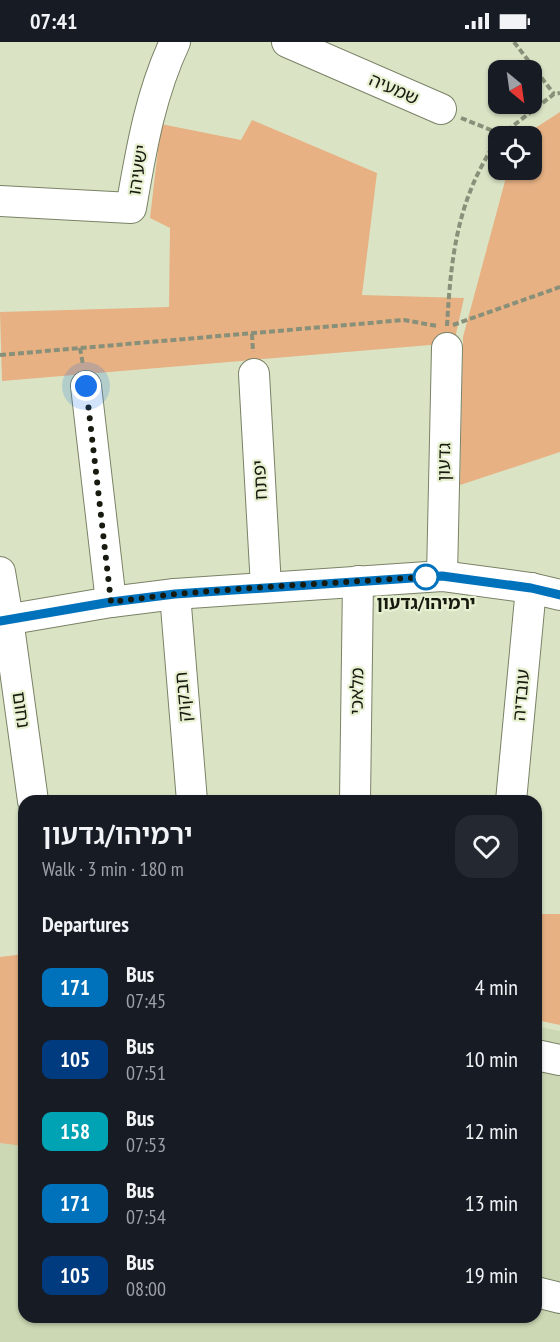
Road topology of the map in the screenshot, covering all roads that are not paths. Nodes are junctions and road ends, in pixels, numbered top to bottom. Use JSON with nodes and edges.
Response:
{"nodes":[{"id":1,"x":175,"y":42,"type":"edge"},
{"id":2,"x":287,"y":42,"type":"edge"},
{"id":3,"x":441,"y":110,"type":"road end"},
{"id":4,"x":0,"y":201,"type":"edge"},
{"id":5,"x":447,"y":338,"type":"road end"},
{"id":6,"x":254,"y":374,"type":"dead end"},
{"id":7,"x":86,"y":386,"type":"dead end"},
{"id":8,"x":0,"y":572,"type":"edge"},
{"id":9,"x":442,"y":576,"type":"junction"},
{"id":10,"x":358,"y":581,"type":"junction"},
{"id":11,"x":266,"y":587,"type":"junction"},
{"id":12,"x":531,"y":588,"type":"junction"},
{"id":13,"x":175,"y":594,"type":"junction"},
{"id":14,"x":560,"y":595,"type":"edge"},
{"id":15,"x":111,"y":602,"type":"junction"},
{"id":16,"x":4,"y":620,"type":"edge"},
{"id":17,"x":32,"y":795,"type":"edge"},
{"id":18,"x":192,"y":795,"type":"edge"},
{"id":19,"x":355,"y":795,"type":"edge"},
{"id":20,"x":512,"y":795,"type":"edge"},
{"id":21,"x":542,"y":1056,"type":"edge"},
{"id":22,"x":560,"y":1060,"type":"edge"},
{"id":23,"x":542,"y":1294,"type":"edge"},
{"id":24,"x":560,"y":1298,"type":"edge"}],
"edges":[{"from":1,"to":4,"type":"street","name":"ישעיהו"},
{"from":2,"to":3,"type":"street","name":"שמעיה"},
{"from":5,"to":9,"type":"street","name":"גדעון"},
{"from":6,"to":11,"type":"street","name":"יפתח"},
{"from":7,"to":15,"type":"street"},
{"from":8,"to":16,"type":"street","name":"נחום"},
{"from":9,"to":10,"type":"street"},
{"from":9,"to":12,"type":"street"},
{"from":10,"to":11,"type":"street"},
{"from":10,"to":19,"type":"street","name":"מלאכי"},
{"from":11,"to":13,"type":"street"},
{"from":12,"to":14,"type":"street"},
{"from":12,"to":20,"type":"street","name":"עובדיה"},
{"from":13,"to":15,"type":"street"},
{"from":13,"to":18,"type":"street","name":"חבקוק"},
{"from":15,"to":16,"type":"street"},
{"from":16,"to":17,"type":"street","name":"נחום"},
{"from":21,"to":22,"type":"street"},
{"from":23,"to":24,"type":"street"}]}
